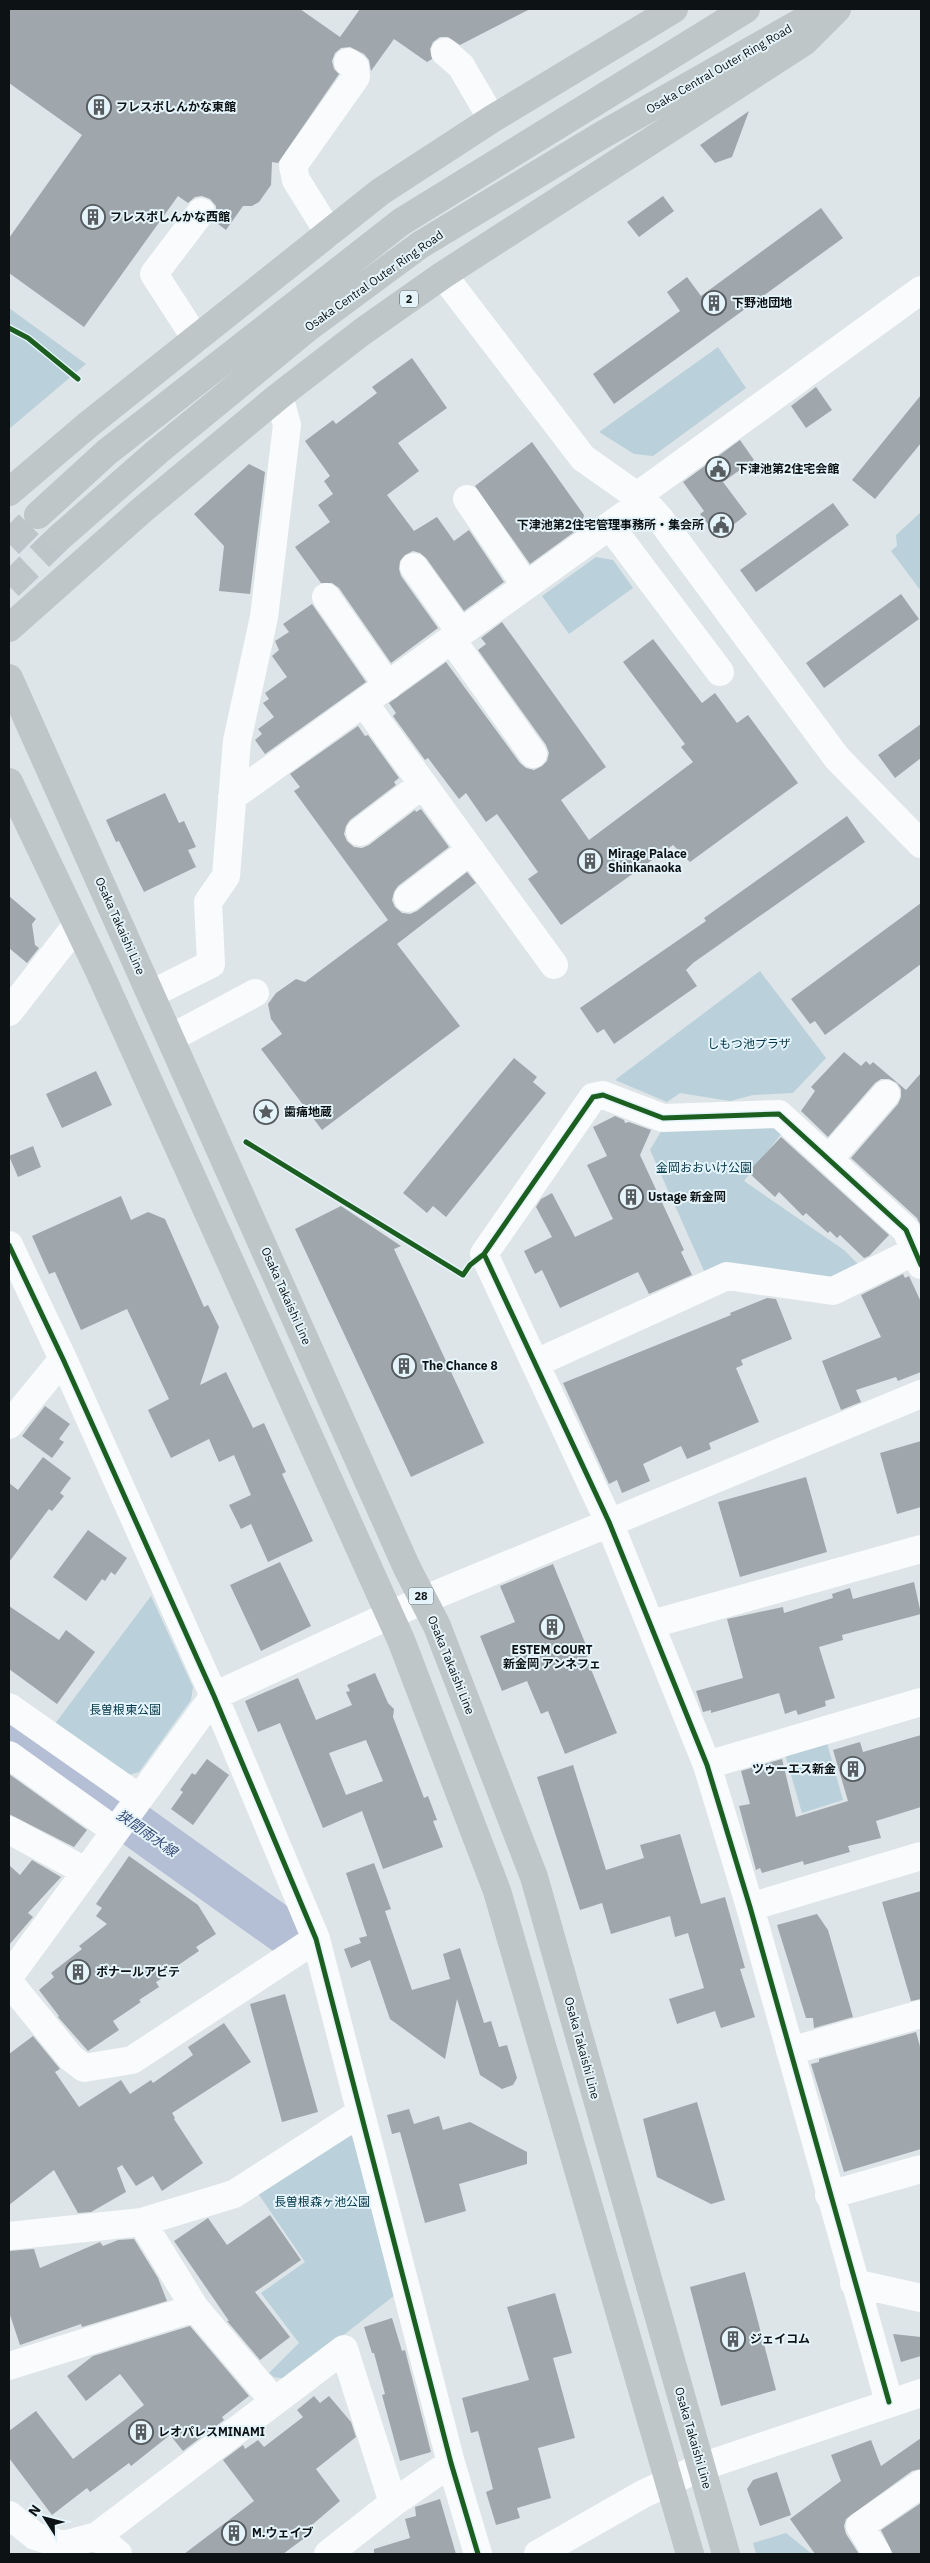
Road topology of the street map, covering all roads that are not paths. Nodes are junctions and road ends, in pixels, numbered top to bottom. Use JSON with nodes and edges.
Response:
{"nodes":[{"id":1,"x":674,"y":9,"type":"edge"},
{"id":2,"x":746,"y":9,"type":"edge"},
{"id":3,"x":824,"y":9,"type":"edge"},
{"id":4,"x":837,"y":9,"type":"edge"},
{"id":5,"x":445,"y":52,"type":"dead end"},
{"id":6,"x":348,"y":62,"type":"dead end"},
{"id":7,"x":492,"y":119,"type":"junction"},
{"id":8,"x":201,"y":212,"type":"dead end"},
{"id":9,"x":329,"y":233,"type":"junction"},
{"id":10,"x":443,"y":274,"type":"junction"},
{"id":11,"x":921,"y":290,"type":"edge"},
{"id":12,"x":196,"y":339,"type":"junction"},
{"id":13,"x":279,"y":396,"type":"junction"},
{"id":14,"x":9,"y":492,"type":"edge"},
{"id":15,"x":466,"y":499,"type":"dead end"},
{"id":16,"x":640,"y":499,"type":"junction"},
{"id":17,"x":38,"y":515,"type":"tunnel mouth"},
{"id":18,"x":610,"y":526,"type":"junction"},
{"id":19,"x":60,"y":537,"type":"tunnel mouth"},
{"id":20,"x":414,"y":567,"type":"dead end"},
{"id":21,"x":526,"y":586,"type":"junction"},
{"id":22,"x":326,"y":597,"type":"dead end"},
{"id":23,"x":9,"y":628,"type":"edge"},
{"id":24,"x":456,"y":637,"type":"junction"},
{"id":25,"x":720,"y":672,"type":"dead end"},
{"id":26,"x":9,"y":678,"type":"edge"},
{"id":27,"x":388,"y":686,"type":"junction"},
{"id":28,"x":364,"y":703,"type":"junction"},
{"id":29,"x":533,"y":754,"type":"dead end"},
{"id":30,"x":9,"y":782,"type":"edge"},
{"id":31,"x":423,"y":784,"type":"junction"},
{"id":32,"x":232,"y":797,"type":"junction"},
{"id":33,"x":360,"y":832,"type":"dead end"},
{"id":34,"x":921,"y":844,"type":"edge"},
{"id":35,"x":472,"y":850,"type":"junction"},
{"id":36,"x":408,"y":898,"type":"dead end"},
{"id":37,"x":76,"y":926,"type":"junction"},
{"id":38,"x":554,"y":965,"type":"dead end"},
{"id":39,"x":256,"y":993,"type":"dead end"},
{"id":40,"x":151,"y":994,"type":"junction"},
{"id":41,"x":9,"y":1012,"type":"edge"},
{"id":42,"x":171,"y":1038,"type":"junction"},
{"id":43,"x":886,"y":1094,"type":"dead end"},
{"id":44,"x":830,"y":1158,"type":"junction"},
{"id":45,"x":9,"y":1245,"type":"edge"},
{"id":46,"x":919,"y":1255,"type":"edge"},
{"id":47,"x":63,"y":1359,"type":"junction"},
{"id":48,"x":536,"y":1363,"type":"junction"},
{"id":49,"x":921,"y":1394,"type":"edge"},
{"id":50,"x":9,"y":1425,"type":"edge"},
{"id":51,"x":609,"y":1522,"type":"junction"},
{"id":52,"x":921,"y":1549,"type":"edge"},
{"id":53,"x":423,"y":1600,"type":"junction"},
{"id":54,"x":391,"y":1615,"type":"junction"},
{"id":55,"x":652,"y":1624,"type":"junction"},
{"id":56,"x":214,"y":1696,"type":"junction"},
{"id":57,"x":921,"y":1702,"type":"edge"},
{"id":58,"x":9,"y":1707,"type":"edge"},
{"id":59,"x":9,"y":1755,"type":"edge"},
{"id":60,"x":707,"y":1765,"type":"junction"},
{"id":61,"x":139,"y":1798,"type":"junction"},
{"id":62,"x":114,"y":1829,"type":"junction"},
{"id":63,"x":9,"y":1830,"type":"edge"},
{"id":64,"x":921,"y":1856,"type":"edge"},
{"id":65,"x":84,"y":1871,"type":"junction"},
{"id":66,"x":750,"y":1907,"type":"junction"},
{"id":67,"x":316,"y":1940,"type":"junction"},
{"id":68,"x":9,"y":1977,"type":"edge"},
{"id":69,"x":9,"y":1982,"type":"edge"},
{"id":70,"x":921,"y":2014,"type":"edge"},
{"id":71,"x":790,"y":2050,"type":"junction"},
{"id":72,"x":360,"y":2113,"type":"junction"},
{"id":73,"x":921,"y":2169,"type":"edge"},
{"id":74,"x":829,"y":2194,"type":"junction"},
{"id":75,"x":142,"y":2222,"type":"junction"},
{"id":76,"x":9,"y":2236,"type":"edge"},
{"id":77,"x":854,"y":2283,"type":"junction"},
{"id":78,"x":921,"y":2298,"type":"edge"},
{"id":79,"x":195,"y":2308,"type":"junction"},
{"id":80,"x":9,"y":2366,"type":"edge"},
{"id":81,"x":921,"y":2393,"type":"edge"},
{"id":82,"x":274,"y":2401,"type":"junction"},
{"id":83,"x":888,"y":2402,"type":"junction"},
{"id":84,"x":451,"y":2463,"type":"junction"},
{"id":85,"x":700,"y":2467,"type":"junction"},
{"id":86,"x":670,"y":2480,"type":"junction"},
{"id":87,"x":921,"y":2484,"type":"edge"},
{"id":88,"x":393,"y":2504,"type":"junction"},
{"id":89,"x":9,"y":2515,"type":"edge"},
{"id":90,"x":97,"y":2536,"type":"junction"},
{"id":91,"x":118,"y":2554,"type":"edge"},
{"id":92,"x":328,"y":2554,"type":"edge"},
{"id":93,"x":478,"y":2554,"type":"edge"},
{"id":94,"x":538,"y":2554,"type":"edge"},
{"id":95,"x":690,"y":2554,"type":"edge"},
{"id":96,"x":726,"y":2554,"type":"edge"},
{"id":97,"x":877,"y":2554,"type":"edge"}],
"edges":[{"from":1,"to":7,"type":"main road"},
{"from":2,"to":17,"type":"main road","name":"Osaka Central Outer Ring Road"},
{"from":3,"to":19,"type":"main road","name":"Osaka Central Outer Ring Road"},
{"from":4,"to":10,"type":"main road","number":"2"},
{"from":5,"to":7,"type":"street"},
{"from":6,"to":9,"type":"street"},
{"from":7,"to":9,"type":"main road"},
{"from":8,"to":12,"type":"street"},
{"from":9,"to":12,"type":"main road"},
{"from":10,"to":13,"type":"main road","number":"2"},
{"from":10,"to":16,"type":"street"},
{"from":11,"to":16,"type":"street"},
{"from":12,"to":14,"type":"main road"},
{"from":13,"to":23,"type":"main road","number":"2"},
{"from":13,"to":32,"type":"street"},
{"from":15,"to":21,"type":"street"},
{"from":16,"to":18,"type":"street"},
{"from":16,"to":34,"type":"street"},
{"from":18,"to":21,"type":"street"},
{"from":18,"to":25,"type":"street"},
{"from":20,"to":24,"type":"street"},
{"from":21,"to":24,"type":"street"},
{"from":22,"to":27,"type":"street"},
{"from":24,"to":27,"type":"street"},
{"from":24,"to":29,"type":"street"},
{"from":26,"to":40,"type":"main road","name":"Osaka Takaishi Line","number":"28"},
{"from":27,"to":28,"type":"street"},
{"from":28,"to":31,"type":"street"},
{"from":28,"to":32,"type":"street"},
{"from":30,"to":37,"type":"main road"},
{"from":31,"to":33,"type":"street"},
{"from":31,"to":35,"type":"street"},
{"from":32,"to":40,"type":"street"},
{"from":35,"to":36,"type":"street"},
{"from":35,"to":38,"type":"street"},
{"from":37,"to":41,"type":"street"},
{"from":37,"to":54,"type":"main road"},
{"from":39,"to":42,"type":"street"},
{"from":40,"to":42,"type":"main road","name":"Osaka Takaishi Line","number":"28"},
{"from":42,"to":53,"type":"main road","name":"Osaka Takaishi Line","number":"28"},
{"from":43,"to":44,"type":"street"},
{"from":44,"to":46,"type":"street"},
{"from":44,"to":48,"type":"street"},
{"from":45,"to":47,"type":"street"},
{"from":46,"to":48,"type":"street"},
{"from":47,"to":50,"type":"street"},
{"from":47,"to":56,"type":"street"},
{"from":48,"to":51,"type":"street"},
{"from":49,"to":51,"type":"street"},
{"from":51,"to":53,"type":"street"},
{"from":51,"to":55,"type":"street"},
{"from":52,"to":55,"type":"street"},
{"from":53,"to":54,"type":"street"},
{"from":53,"to":85,"type":"main road","name":"Osaka Takaishi Line","number":"28"},
{"from":54,"to":56,"type":"street"},
{"from":54,"to":86,"type":"main road"},
{"from":55,"to":60,"type":"street"},
{"from":56,"to":61,"type":"street"},
{"from":56,"to":67,"type":"street"},
{"from":57,"to":60,"type":"street"},
{"from":58,"to":61,"type":"street"},
{"from":59,"to":62,"type":"street"},
{"from":60,"to":66,"type":"street"},
{"from":61,"to":62,"type":"street"},
{"from":62,"to":65,"type":"street"},
{"from":63,"to":65,"type":"street"},
{"from":64,"to":66,"type":"street"},
{"from":65,"to":68,"type":"street"},
{"from":66,"to":71,"type":"street"},
{"from":67,"to":69,"type":"street"},
{"from":67,"to":72,"type":"street"},
{"from":70,"to":71,"type":"street"},
{"from":71,"to":74,"type":"street"},
{"from":72,"to":75,"type":"street"},
{"from":72,"to":84,"type":"street"},
{"from":73,"to":74,"type":"street"},
{"from":74,"to":77,"type":"street"},
{"from":75,"to":76,"type":"street"},
{"from":75,"to":79,"type":"street"},
{"from":77,"to":78,"type":"street"},
{"from":77,"to":83,"type":"street"},
{"from":79,"to":80,"type":"street"},
{"from":79,"to":82,"type":"street"},
{"from":81,"to":83,"type":"street"},
{"from":82,"to":88,"type":"street"},
{"from":82,"to":90,"type":"street"},
{"from":83,"to":85,"type":"street"},
{"from":84,"to":88,"type":"street"},
{"from":84,"to":93,"type":"street"},
{"from":85,"to":86,"type":"street"},
{"from":85,"to":96,"type":"main road","name":"Osaka Takaishi Line","number":"28"},
{"from":86,"to":94,"type":"street"},
{"from":86,"to":95,"type":"main road"},
{"from":87,"to":97,"type":"street"},
{"from":88,"to":92,"type":"street"},
{"from":89,"to":90,"type":"street"},
{"from":90,"to":91,"type":"street"}]}
